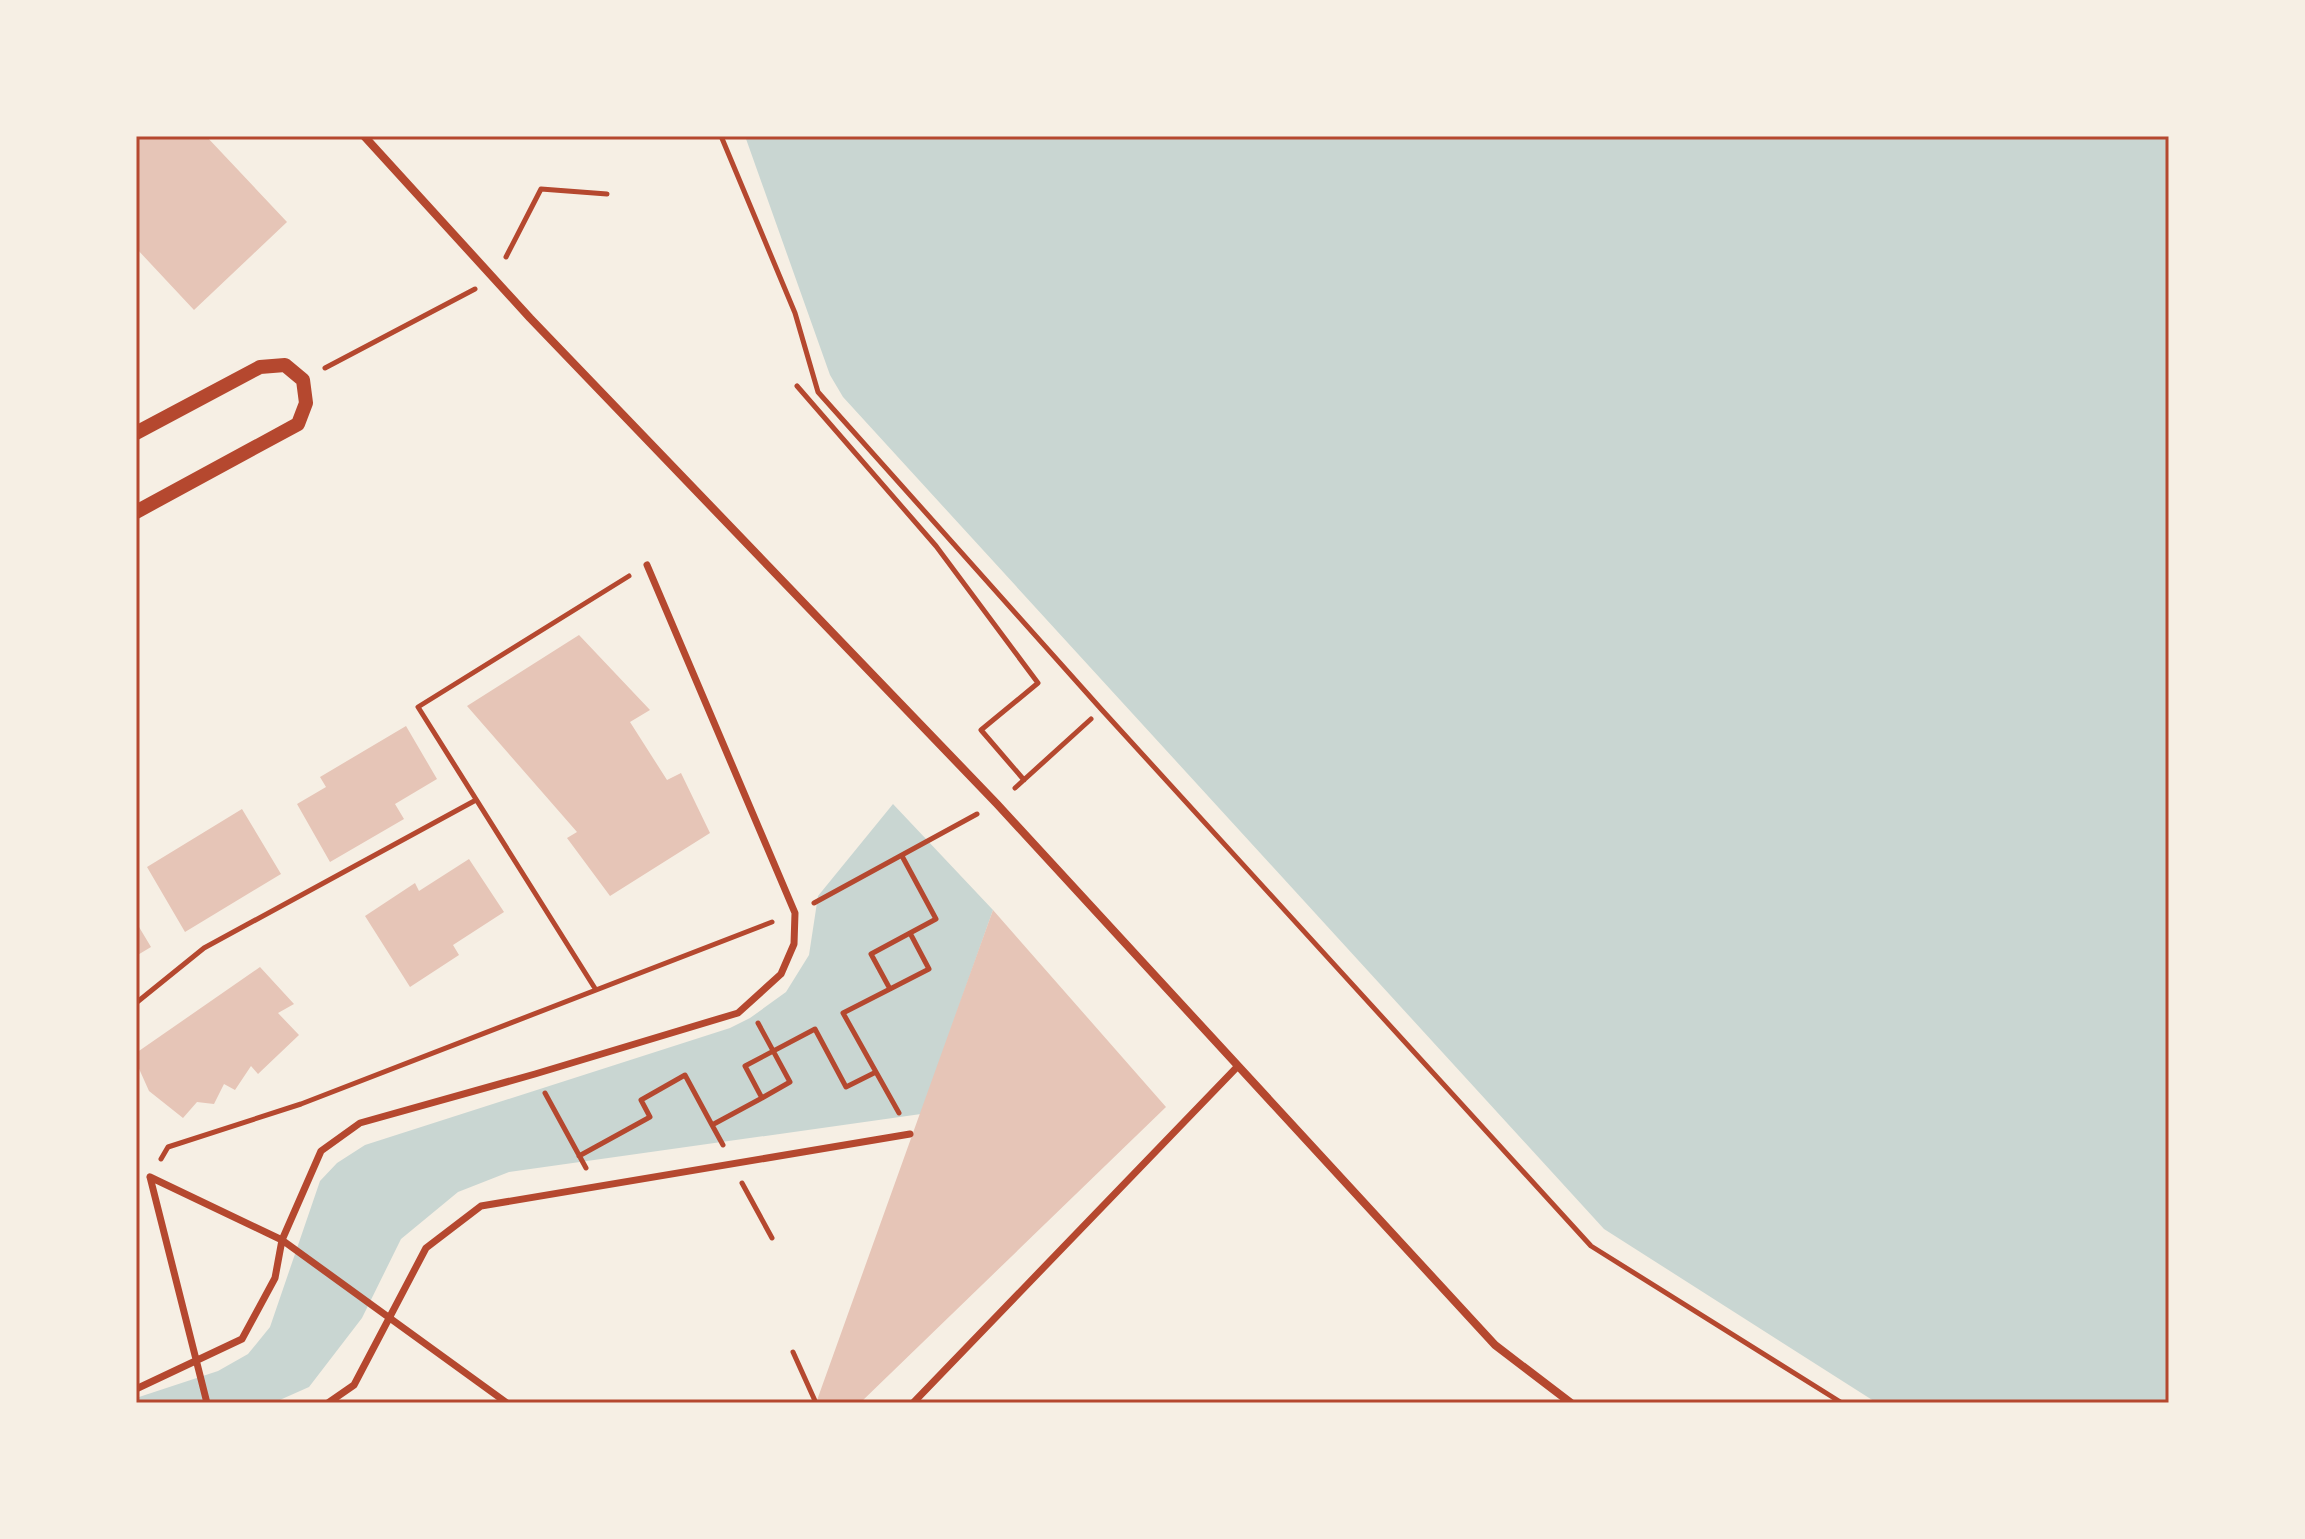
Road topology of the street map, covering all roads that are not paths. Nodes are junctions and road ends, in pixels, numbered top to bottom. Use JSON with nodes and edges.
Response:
{"nodes":[{"id":1,"x":364,"y":136,"type":"edge"},
{"id":2,"x":136,"y":433,"type":"edge"},
{"id":3,"x":136,"y":512,"type":"edge"},
{"id":4,"x":647,"y":565,"type":"road end"},
{"id":5,"x":1238,"y":1066,"type":"junction"},
{"id":6,"x":910,"y":1134,"type":"road end"},
{"id":7,"x":282,"y":1240,"type":"junction"},
{"id":8,"x":390,"y":1320,"type":"junction"},
{"id":9,"x":195,"y":1363,"type":"junction"},
{"id":10,"x":136,"y":1389,"type":"edge"},
{"id":11,"x":207,"y":1403,"type":"edge"},
{"id":12,"x":328,"y":1403,"type":"edge"},
{"id":13,"x":507,"y":1403,"type":"edge"},
{"id":14,"x":913,"y":1403,"type":"edge"},
{"id":15,"x":1571,"y":1403,"type":"edge"}],
"edges":[{"from":1,"to":5,"type":"street"},
{"from":2,"to":3,"type":"street"},
{"from":4,"to":7,"type":"street"},
{"from":5,"to":14,"type":"street"},
{"from":5,"to":15,"type":"street"},
{"from":6,"to":8,"type":"street"},
{"from":7,"to":8,"type":"street"},
{"from":7,"to":9,"type":"street"},
{"from":7,"to":9,"type":"street"},
{"from":8,"to":12,"type":"street"},
{"from":8,"to":13,"type":"street"},
{"from":9,"to":10,"type":"street"},
{"from":9,"to":11,"type":"street"}]}
